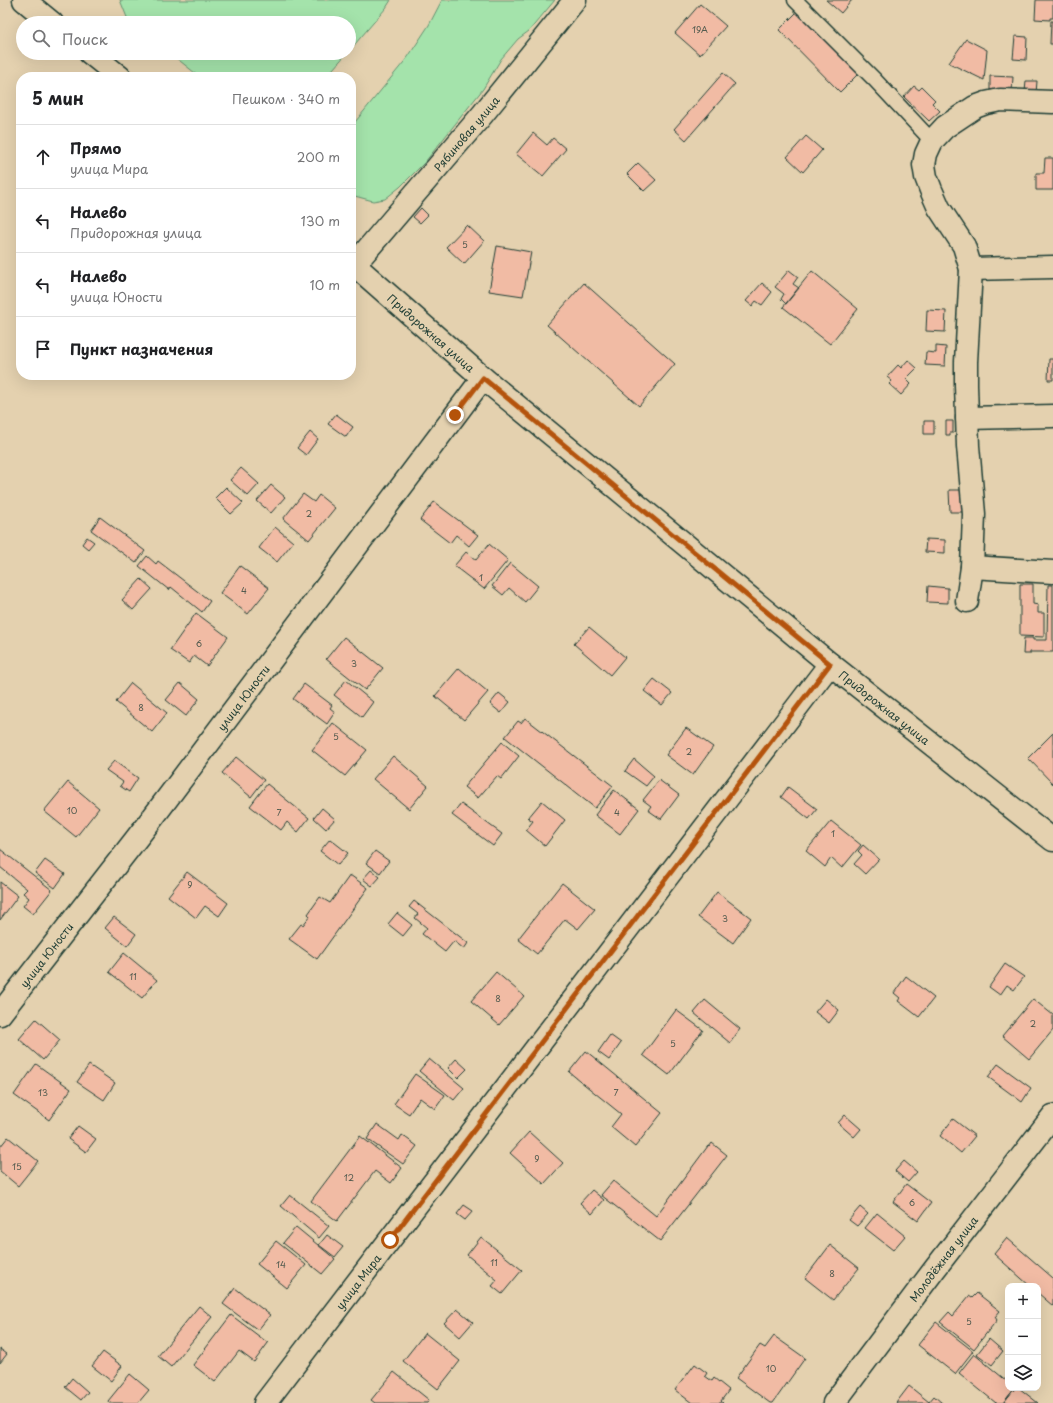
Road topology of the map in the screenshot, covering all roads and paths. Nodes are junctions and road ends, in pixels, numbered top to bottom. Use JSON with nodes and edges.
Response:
{"nodes":[{"id":1,"x":24,"y":0,"type":"edge"},
{"id":2,"x":575,"y":0,"type":"edge"},
{"id":3,"x":795,"y":0,"type":"edge"},
{"id":4,"x":43,"y":16,"type":"edge"},
{"id":5,"x":99,"y":60,"type":"edge"},
{"id":6,"x":114,"y":72,"type":"edge"},
{"id":7,"x":1053,"y":102,"type":"edge"},
{"id":8,"x":932,"y":141,"type":"junction"},
{"id":9,"x":356,"y":260,"type":"edge"},
{"id":10,"x":356,"y":266,"type":"edge"},
{"id":11,"x":1053,"y":267,"type":"edge"},
{"id":12,"x":971,"y":269,"type":"junction"},
{"id":13,"x":483,"y":378,"type":"junction"},
{"id":14,"x":1053,"y":416,"type":"edge"},
{"id":15,"x":967,"y":418,"type":"junction"},
{"id":16,"x":972,"y":567,"type":"junction"},
{"id":17,"x":1053,"y":572,"type":"edge"},
{"id":18,"x":967,"y":601,"type":"dead end"},
{"id":19,"x":830,"y":664,"type":"junction"},
{"id":20,"x":1053,"y":840,"type":"edge"},
{"id":21,"x":0,"y":1014,"type":"edge"},
{"id":22,"x":1053,"y":1116,"type":"edge"},
{"id":23,"x":265,"y":1403,"type":"edge"},
{"id":24,"x":834,"y":1403,"type":"edge"}],
"edges":[{"from":1,"to":4,"type":"street"},
{"from":2,"to":9,"type":"street","name":"Рябиновая улица"},
{"from":3,"to":8,"type":"lane"},
{"from":5,"to":6,"type":"street"},
{"from":7,"to":8,"type":"street"},
{"from":8,"to":12,"type":"street"},
{"from":10,"to":13,"type":"street","name":"Придорожная улица"},
{"from":11,"to":12,"type":"street"},
{"from":12,"to":15,"type":"street"},
{"from":13,"to":19,"type":"street","name":"Придорожная улица"},
{"from":13,"to":21,"type":"street","name":"улица Юности"},
{"from":14,"to":15,"type":"street"},
{"from":15,"to":16,"type":"street"},
{"from":16,"to":17,"type":"street"},
{"from":16,"to":18,"type":"street"},
{"from":19,"to":20,"type":"street","name":"Придорожная улица"},
{"from":19,"to":23,"type":"street","name":"улица Мира"},
{"from":22,"to":24,"type":"street","name":"Молодёжная улица"}]}
